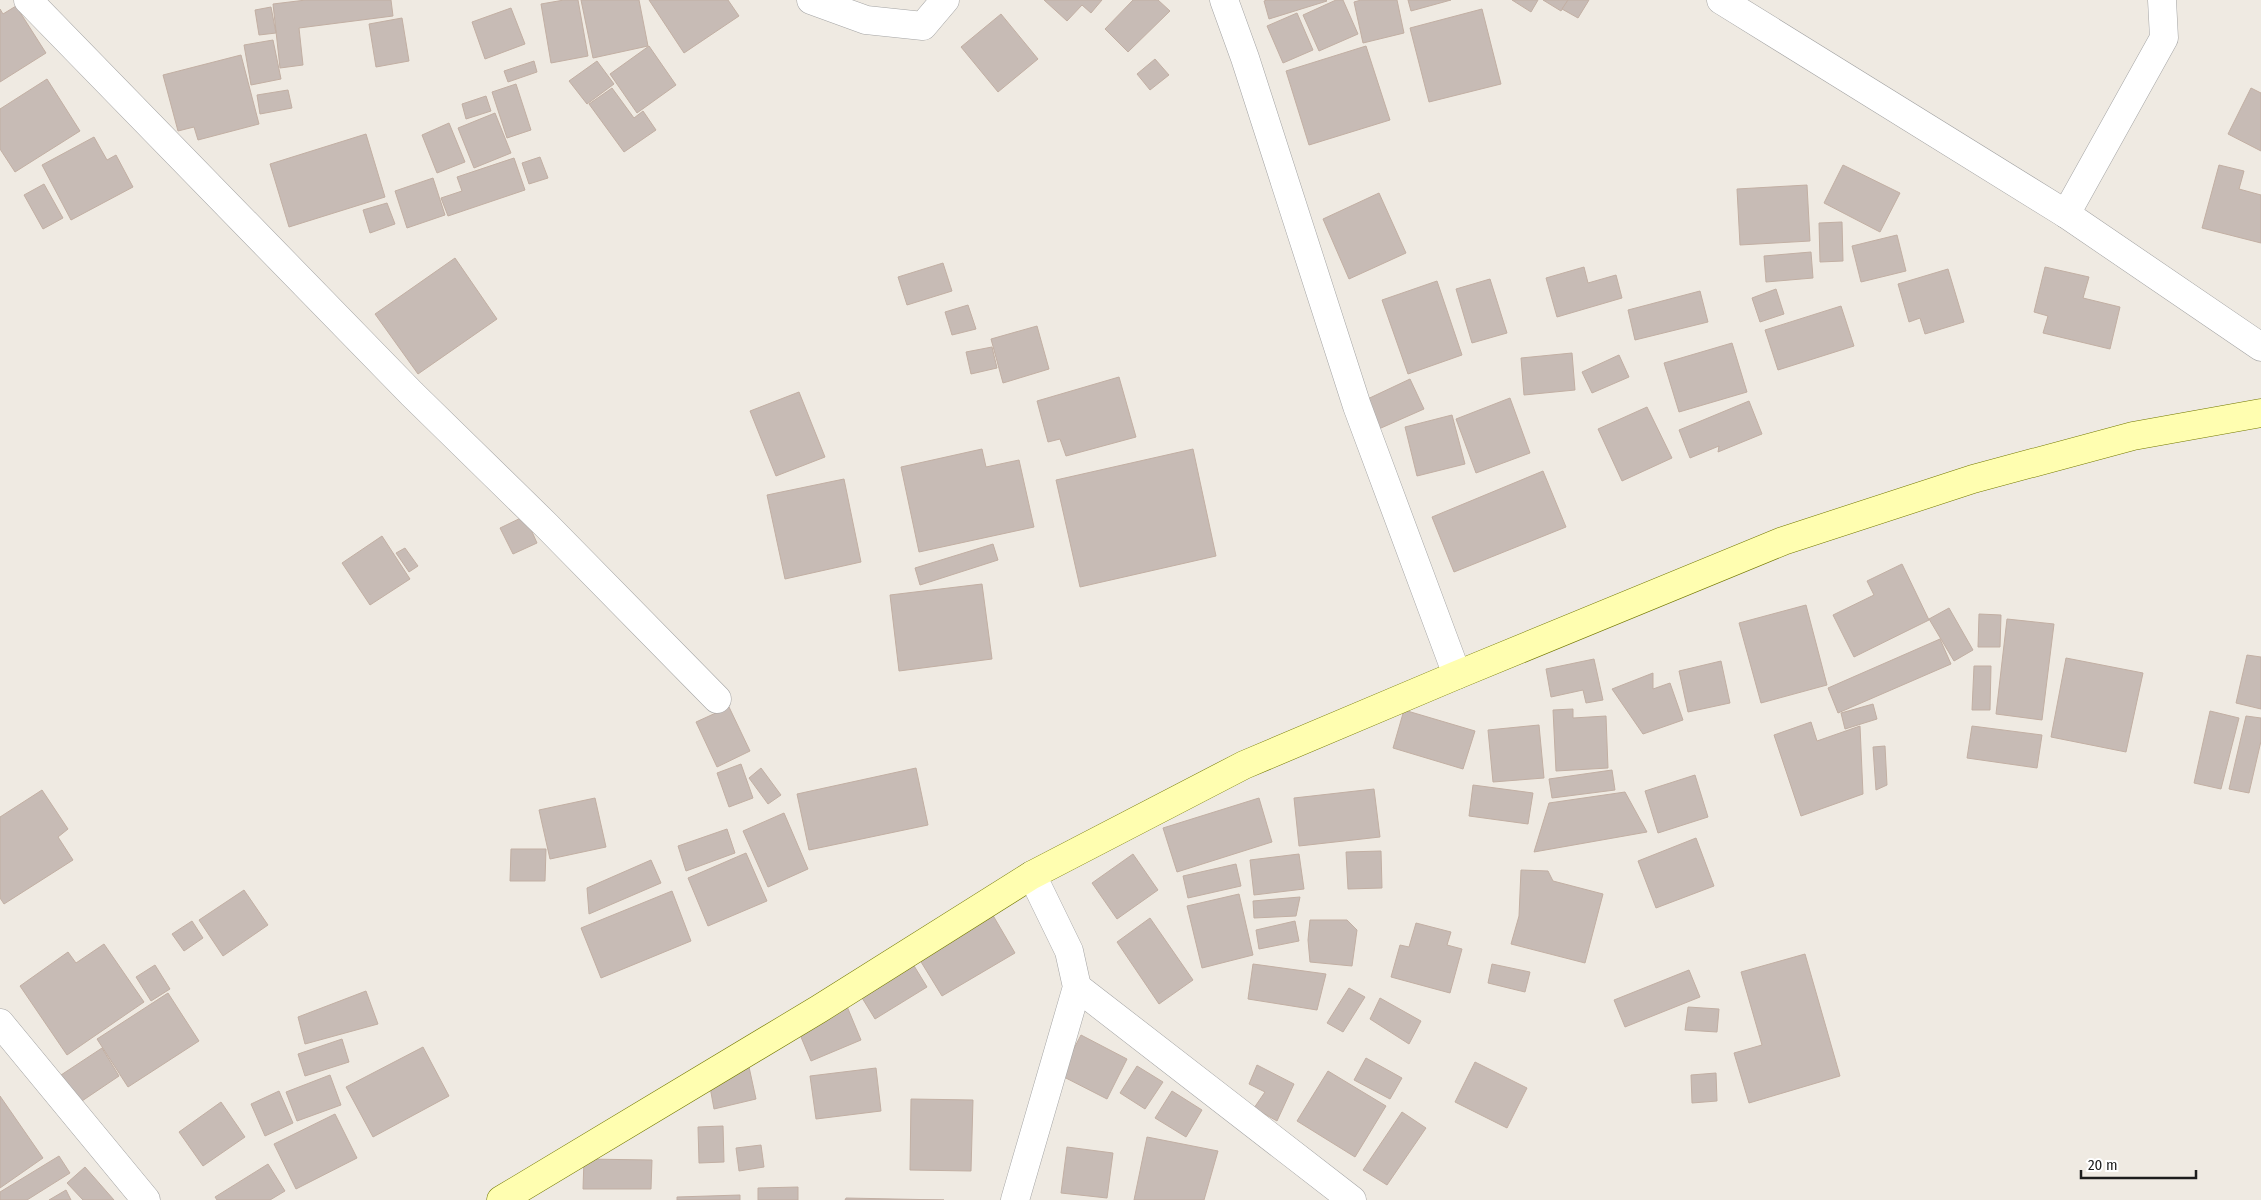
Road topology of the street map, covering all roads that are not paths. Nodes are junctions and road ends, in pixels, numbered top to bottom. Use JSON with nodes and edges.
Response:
{"nodes":[{"id":1,"x":28,"y":0,"type":"edge"},
{"id":2,"x":811,"y":0,"type":"edge"},
{"id":3,"x":945,"y":0,"type":"edge"},
{"id":4,"x":1224,"y":0,"type":"edge"},
{"id":5,"x":1721,"y":0,"type":"edge"},
{"id":6,"x":2162,"y":0,"type":"edge"},
{"id":7,"x":2066,"y":214,"type":"junction"},
{"id":8,"x":2261,"y":347,"type":"edge"},
{"id":9,"x":2261,"y":413,"type":"edge"},
{"id":10,"x":1457,"y":674,"type":"junction"},
{"id":11,"x":718,"y":699,"type":"dead end"},
{"id":12,"x":1032,"y":874,"type":"junction"},
{"id":13,"x":1076,"y":987,"type":"junction"},
{"id":14,"x":0,"y":1022,"type":"edge"},
{"id":15,"x":146,"y":1200,"type":"edge"},
{"id":16,"x":501,"y":1200,"type":"edge"},
{"id":17,"x":1015,"y":1200,"type":"edge"},
{"id":18,"x":1352,"y":1200,"type":"edge"}],
"edges":[{"from":1,"to":11,"type":"street"},
{"from":2,"to":3,"type":"street"},
{"from":4,"to":10,"type":"street"},
{"from":5,"to":7,"type":"street"},
{"from":6,"to":7,"type":"street"},
{"from":7,"to":8,"type":"street"},
{"from":9,"to":10,"type":"main road"},
{"from":10,"to":12,"type":"main road"},
{"from":12,"to":13,"type":"street"},
{"from":12,"to":16,"type":"main road"},
{"from":13,"to":17,"type":"street"},
{"from":13,"to":18,"type":"street"},
{"from":14,"to":15,"type":"street"}]}
